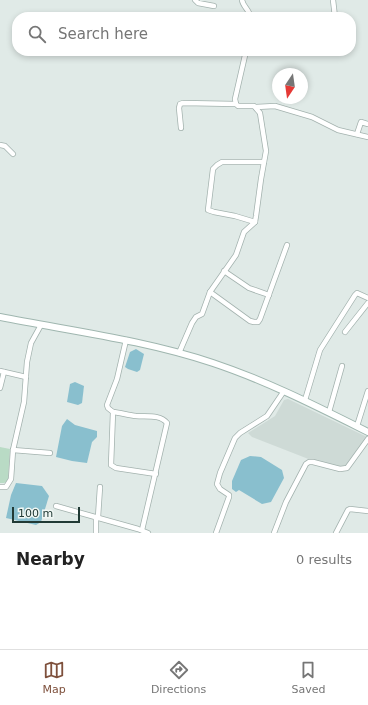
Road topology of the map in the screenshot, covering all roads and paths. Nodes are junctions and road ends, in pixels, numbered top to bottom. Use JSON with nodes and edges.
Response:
{"nodes":[{"id":1,"x":195,"y":0,"type":"edge"},
{"id":2,"x":242,"y":0,"type":"edge"},
{"id":3,"x":333,"y":0,"type":"edge"},
{"id":4,"x":214,"y":6,"type":"dead end"},
{"id":5,"x":250,"y":12,"type":"edge"},
{"id":6,"x":334,"y":12,"type":"edge"},
{"id":7,"x":245,"y":56,"type":"edge"},
{"id":8,"x":236,"y":104,"type":"junction"},
{"id":9,"x":256,"y":107,"type":"junction"},
{"id":10,"x":368,"y":124,"type":"edge"},
{"id":11,"x":181,"y":128,"type":"dead end"},
{"id":12,"x":357,"y":134,"type":"junction"},
{"id":13,"x":368,"y":137,"type":"edge"},
{"id":14,"x":0,"y":145,"type":"edge"},
{"id":15,"x":13,"y":154,"type":"dead end"},
{"id":16,"x":264,"y":162,"type":"junction"},
{"id":17,"x":255,"y":222,"type":"junction"},
{"id":18,"x":287,"y":245,"type":"dead end"},
{"id":19,"x":224,"y":271,"type":"junction"},
{"id":20,"x":210,"y":292,"type":"junction"},
{"id":21,"x":269,"y":295,"type":"junction"},
{"id":22,"x":368,"y":298,"type":"edge"},
{"id":23,"x":368,"y":303,"type":"edge"},
{"id":24,"x":0,"y":317,"type":"edge"},
{"id":25,"x":41,"y":325,"type":"junction"},
{"id":26,"x":345,"y":332,"type":"dead end"},
{"id":27,"x":126,"y":340,"type":"junction"},
{"id":28,"x":179,"y":353,"type":"junction"},
{"id":29,"x":342,"y":366,"type":"dead end"},
{"id":30,"x":2,"y":371,"type":"edge"},
{"id":31,"x":26,"y":377,"type":"junction"},
{"id":32,"x":0,"y":388,"type":"edge"},
{"id":33,"x":284,"y":391,"type":"junction"},
{"id":34,"x":368,"y":391,"type":"edge"},
{"id":35,"x":305,"y":400,"type":"junction"},
{"id":36,"x":113,"y":412,"type":"junction"},
{"id":37,"x":329,"y":412,"type":"junction"},
{"id":38,"x":357,"y":426,"type":"junction"},
{"id":39,"x":368,"y":432,"type":"edge"},
{"id":40,"x":368,"y":439,"type":"edge"},
{"id":41,"x":13,"y":450,"type":"junction"},
{"id":42,"x":50,"y":453,"type":"dead end"},
{"id":43,"x":156,"y":474,"type":"junction"},
{"id":44,"x":0,"y":487,"type":"edge"},
{"id":45,"x":100,"y":487,"type":"dead end"},
{"id":46,"x":56,"y":506,"type":"dead end"},
{"id":47,"x":368,"y":511,"type":"edge"},
{"id":48,"x":97,"y":517,"type":"junction"},
{"id":49,"x":142,"y":530,"type":"junction"},
{"id":50,"x":96,"y":533,"type":"edge"},
{"id":51,"x":148,"y":533,"type":"edge"},
{"id":52,"x":216,"y":533,"type":"edge"},
{"id":53,"x":274,"y":533,"type":"edge"},
{"id":54,"x":336,"y":533,"type":"edge"}],
"edges":[{"from":1,"to":4,"type":"street"},
{"from":2,"to":5,"type":"street"},
{"from":3,"to":6,"type":"street"},
{"from":7,"to":8,"type":"street"},
{"from":8,"to":9,"type":"street"},
{"from":8,"to":11,"type":"street"},
{"from":9,"to":12,"type":"street"},
{"from":9,"to":16,"type":"street"},
{"from":10,"to":12,"type":"street"},
{"from":12,"to":13,"type":"street"},
{"from":14,"to":15,"type":"street"},
{"from":16,"to":17,"type":"street"},
{"from":16,"to":17,"type":"street"},
{"from":17,"to":19,"type":"street"},
{"from":18,"to":21,"type":"street"},
{"from":19,"to":20,"type":"street"},
{"from":19,"to":21,"type":"street"},
{"from":20,"to":21,"type":"street"},
{"from":20,"to":28,"type":"street"},
{"from":22,"to":35,"type":"street"},
{"from":23,"to":26,"type":"street"},
{"from":24,"to":25,"type":"street"},
{"from":25,"to":27,"type":"street"},
{"from":25,"to":31,"type":"street"},
{"from":27,"to":28,"type":"street"},
{"from":27,"to":36,"type":"street"},
{"from":28,"to":33,"type":"street"},
{"from":29,"to":37,"type":"street"},
{"from":30,"to":31,"type":"street"},
{"from":30,"to":32,"type":"street"},
{"from":31,"to":41,"type":"street"},
{"from":33,"to":35,"type":"street"},
{"from":33,"to":52,"type":"street"},
{"from":34,"to":38,"type":"street"},
{"from":35,"to":37,"type":"street"},
{"from":36,"to":43,"type":"street"},
{"from":36,"to":43,"type":"street"},
{"from":37,"to":38,"type":"street"},
{"from":38,"to":39,"type":"street"},
{"from":40,"to":53,"type":"street"},
{"from":41,"to":42,"type":"street"},
{"from":41,"to":44,"type":"street"},
{"from":43,"to":49,"type":"street"},
{"from":45,"to":48,"type":"street"},
{"from":46,"to":48,"type":"street"},
{"from":47,"to":54,"type":"street"},
{"from":48,"to":49,"type":"street"},
{"from":48,"to":50,"type":"street"},
{"from":49,"to":51,"type":"street"}]}
